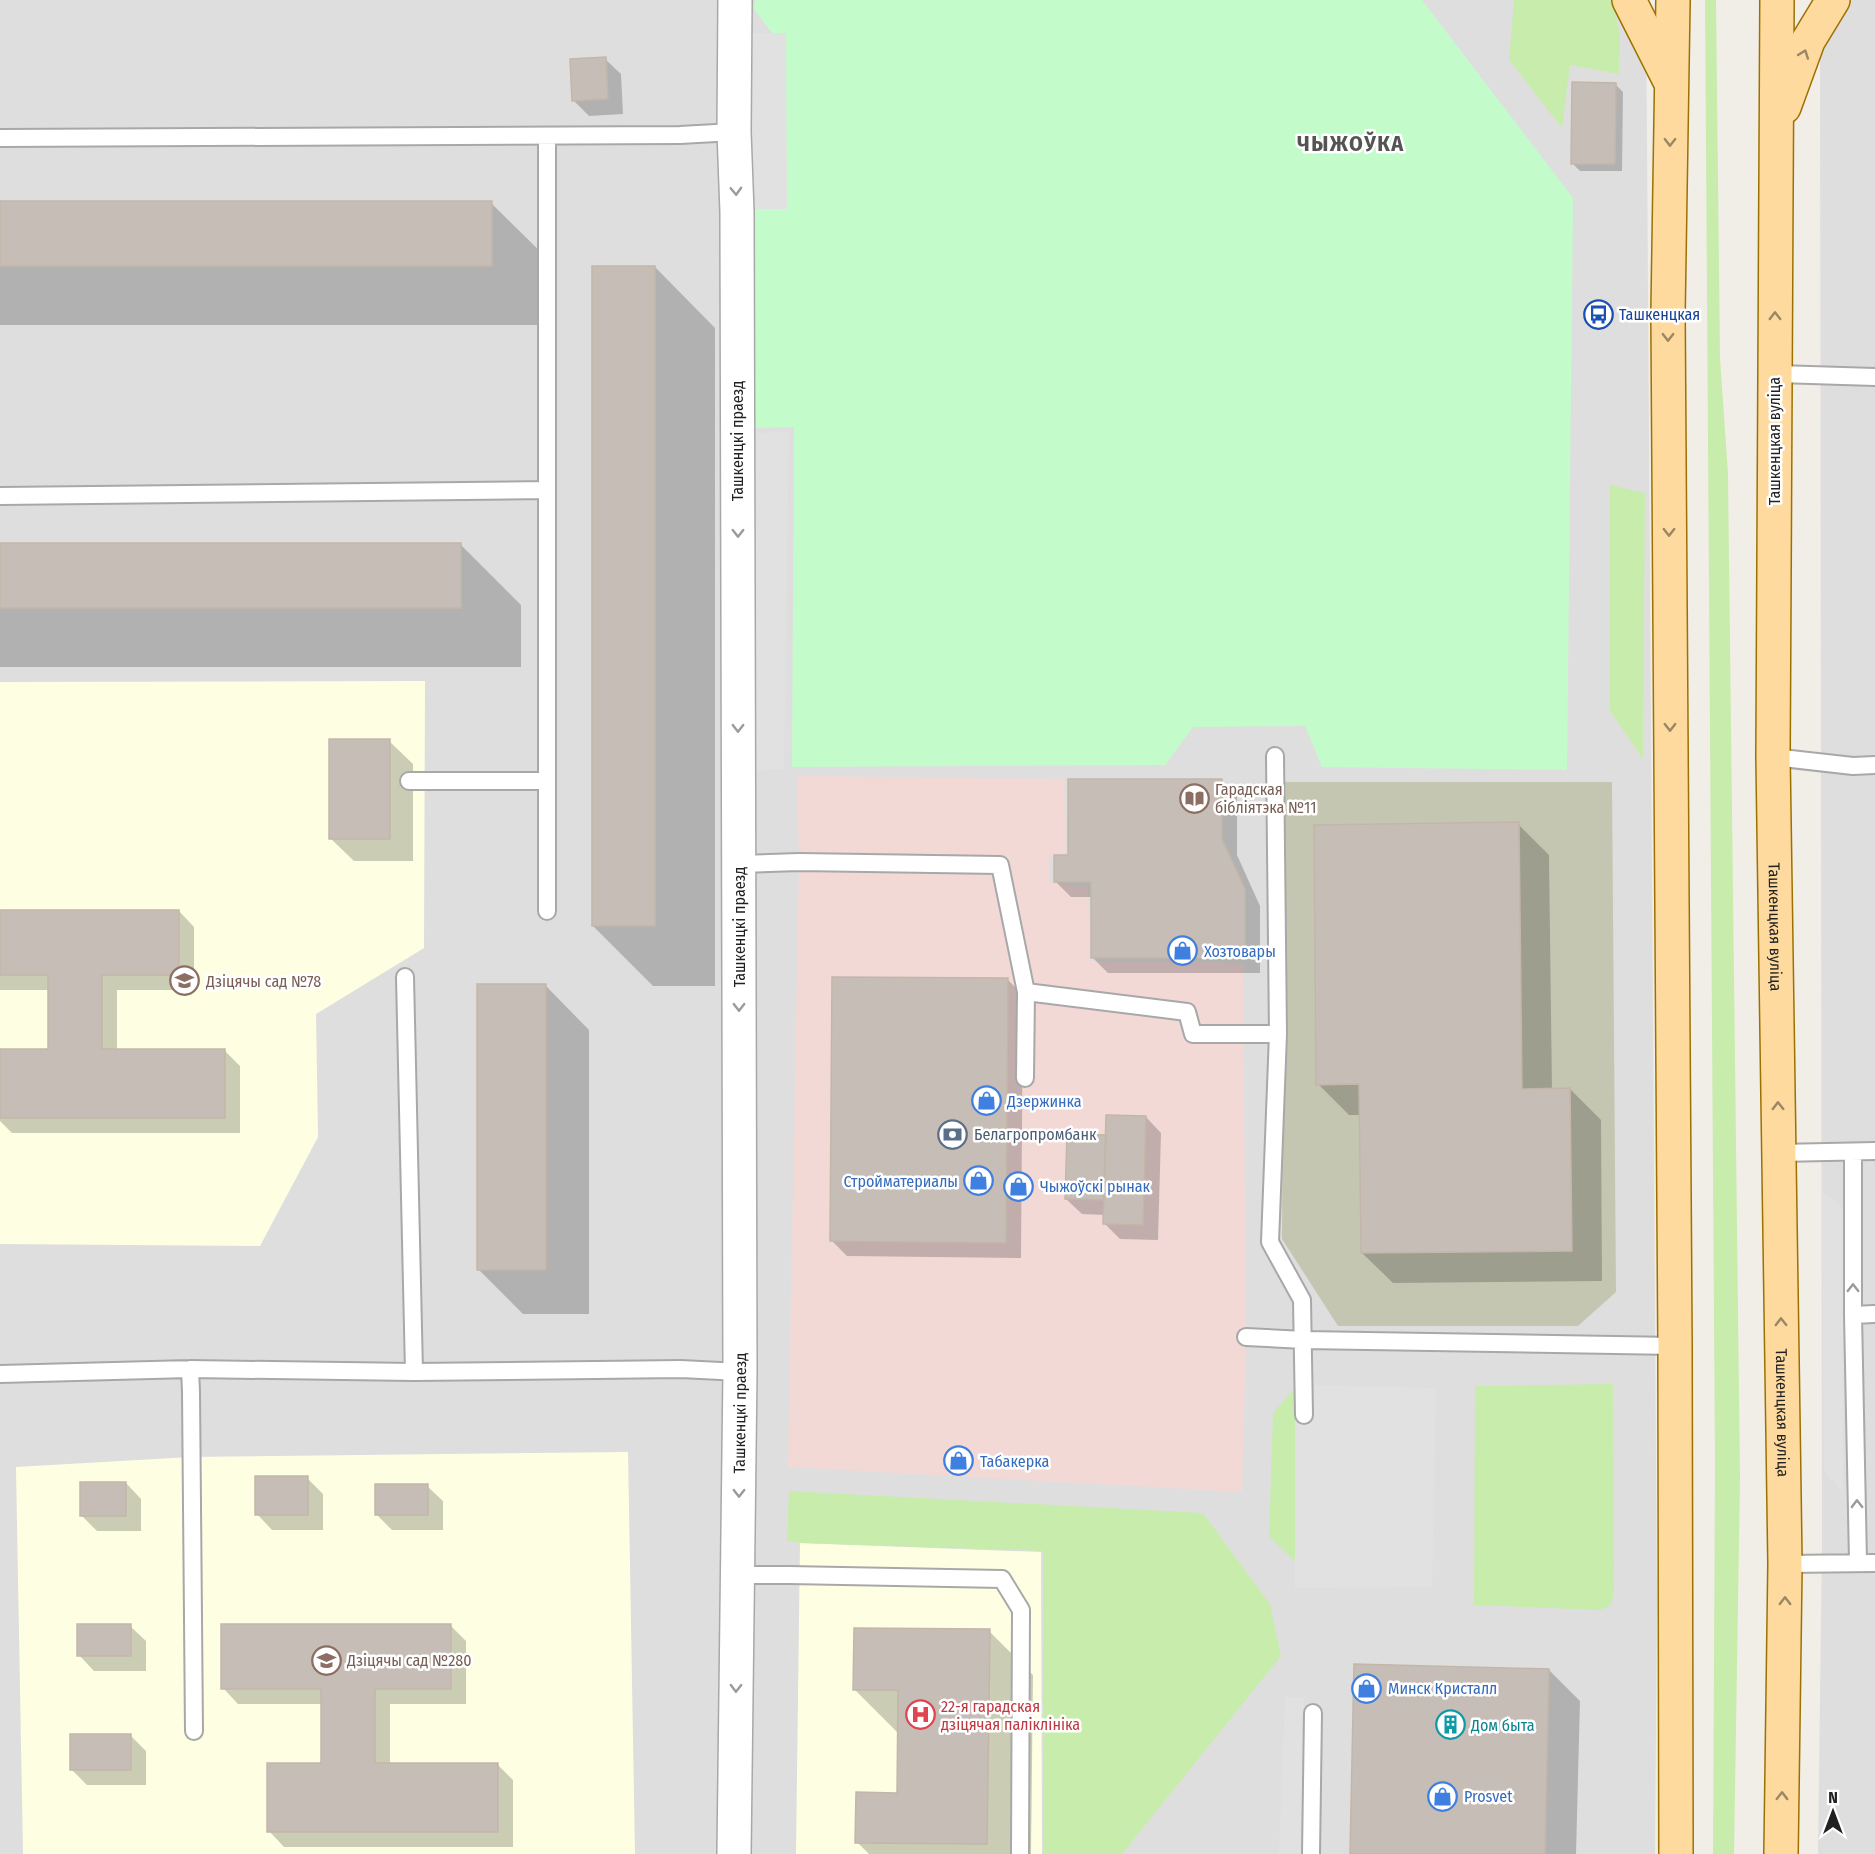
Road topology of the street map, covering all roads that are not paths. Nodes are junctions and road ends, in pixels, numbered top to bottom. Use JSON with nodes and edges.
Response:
{"nodes":[{"id":1,"x":735,"y":0,"type":"edge"},
{"id":2,"x":1629,"y":0,"type":"edge"},
{"id":3,"x":1673,"y":0,"type":"edge"},
{"id":4,"x":1777,"y":0,"type":"edge"},
{"id":5,"x":1833,"y":0,"type":"edge"},
{"id":6,"x":1671,"y":83,"type":"junction"},
{"id":7,"x":1776,"y":129,"type":"junction"},
{"id":8,"x":734,"y":132,"type":"junction"},
{"id":9,"x":547,"y":136,"type":"junction"},
{"id":10,"x":0,"y":138,"type":"edge"},
{"id":11,"x":1775,"y":374,"type":"junction"},
{"id":12,"x":1875,"y":377,"type":"edge"},
{"id":13,"x":547,"y":490,"type":"junction"},
{"id":14,"x":0,"y":496,"type":"edge"},
{"id":15,"x":1275,"y":756,"type":"dead end"},
{"id":16,"x":1773,"y":758,"type":"junction"},
{"id":17,"x":1875,"y":765,"type":"edge"},
{"id":18,"x":409,"y":781,"type":"dead end"},
{"id":19,"x":547,"y":781,"type":"junction"},
{"id":20,"x":738,"y":864,"type":"junction"},
{"id":21,"x":547,"y":911,"type":"dead end"},
{"id":22,"x":405,"y":977,"type":"dead end"},
{"id":23,"x":1026,"y":992,"type":"junction"},
{"id":24,"x":1278,"y":1034,"type":"junction"},
{"id":25,"x":1025,"y":1078,"type":"dead end"},
{"id":26,"x":1875,"y":1151,"type":"edge"},
{"id":27,"x":1853,"y":1152,"type":"junction"},
{"id":28,"x":1779,"y":1153,"type":"junction"},
{"id":29,"x":1874,"y":1314,"type":"edge"},
{"id":30,"x":1853,"y":1315,"type":"junction"},
{"id":31,"x":1246,"y":1337,"type":"dead end"},
{"id":32,"x":1304,"y":1340,"type":"junction"},
{"id":33,"x":1675,"y":1346,"type":"junction"},
{"id":34,"x":190,"y":1369,"type":"junction"},
{"id":35,"x":414,"y":1372,"type":"junction"},
{"id":36,"x":740,"y":1372,"type":"junction"},
{"id":37,"x":0,"y":1374,"type":"edge"},
{"id":38,"x":1304,"y":1415,"type":"dead end"},
{"id":39,"x":1858,"y":1562,"type":"junction"},
{"id":40,"x":1875,"y":1563,"type":"edge"},
{"id":41,"x":1785,"y":1564,"type":"junction"},
{"id":42,"x":738,"y":1575,"type":"junction"},
{"id":43,"x":1312,"y":1713,"type":"dead end"},
{"id":44,"x":194,"y":1731,"type":"dead end"},
{"id":45,"x":734,"y":1854,"type":"edge"},
{"id":46,"x":1020,"y":1854,"type":"edge"},
{"id":47,"x":1311,"y":1854,"type":"edge"},
{"id":48,"x":1676,"y":1854,"type":"edge"},
{"id":49,"x":1781,"y":1854,"type":"edge"}],
"edges":[{"from":1,"to":8,"type":"street","name":"Ташкенцкі праезд"},
{"from":2,"to":6,"type":"main road"},
{"from":3,"to":6,"type":"main road"},
{"from":4,"to":7,"type":"main road","name":"Ташкенцкая вуліца"},
{"from":7,"to":5,"type":"main road","one_way":true},
{"from":6,"to":33,"type":"main road","one_way":true},
{"from":11,"to":7,"type":"main road","name":"Ташкенцкая вуліца","one_way":true},
{"from":8,"to":9,"type":"lane"},
{"from":8,"to":20,"type":"street","name":"Ташкенцкі праезд","one_way":true},
{"from":9,"to":10,"type":"lane"},
{"from":9,"to":13,"type":"lane"},
{"from":11,"to":12,"type":"lane"},
{"from":11,"to":16,"type":"main road","name":"Ташкенцкая вуліца"},
{"from":13,"to":14,"type":"lane"},
{"from":13,"to":19,"type":"lane"},
{"from":15,"to":24,"type":"lane"},
{"from":16,"to":17,"type":"lane"},
{"from":28,"to":16,"type":"main road","name":"Ташкенцкая вуліца","one_way":true},
{"from":18,"to":19,"type":"lane"},
{"from":19,"to":21,"type":"lane"},
{"from":20,"to":23,"type":"lane"},
{"from":20,"to":36,"type":"street","name":"Ташкенцкі праезд","one_way":true},
{"from":22,"to":35,"type":"lane"},
{"from":23,"to":24,"type":"lane"},
{"from":23,"to":25,"type":"lane"},
{"from":24,"to":32,"type":"lane"},
{"from":26,"to":27,"type":"lane"},
{"from":27,"to":28,"type":"lane"},
{"from":30,"to":27,"type":"lane","one_way":true},
{"from":41,"to":28,"type":"main road","name":"Ташкенцкая вуліца","one_way":true},
{"from":29,"to":30,"type":"lane"},
{"from":39,"to":30,"type":"lane","one_way":true},
{"from":31,"to":32,"type":"lane"},
{"from":32,"to":33,"type":"lane"},
{"from":32,"to":38,"type":"lane"},
{"from":33,"to":48,"type":"main road"},
{"from":34,"to":35,"type":"lane"},
{"from":34,"to":37,"type":"lane"},
{"from":34,"to":44,"type":"lane"},
{"from":35,"to":36,"type":"lane"},
{"from":36,"to":42,"type":"street","name":"Ташкенцкі праезд","one_way":true},
{"from":39,"to":40,"type":"lane"},
{"from":39,"to":41,"type":"lane"},
{"from":49,"to":41,"type":"main road","name":"Ташкенцкая вуліца","one_way":true},
{"from":42,"to":45,"type":"street","name":"Ташкенцкі праезд","one_way":true},
{"from":42,"to":46,"type":"lane"},
{"from":43,"to":47,"type":"lane"}]}
